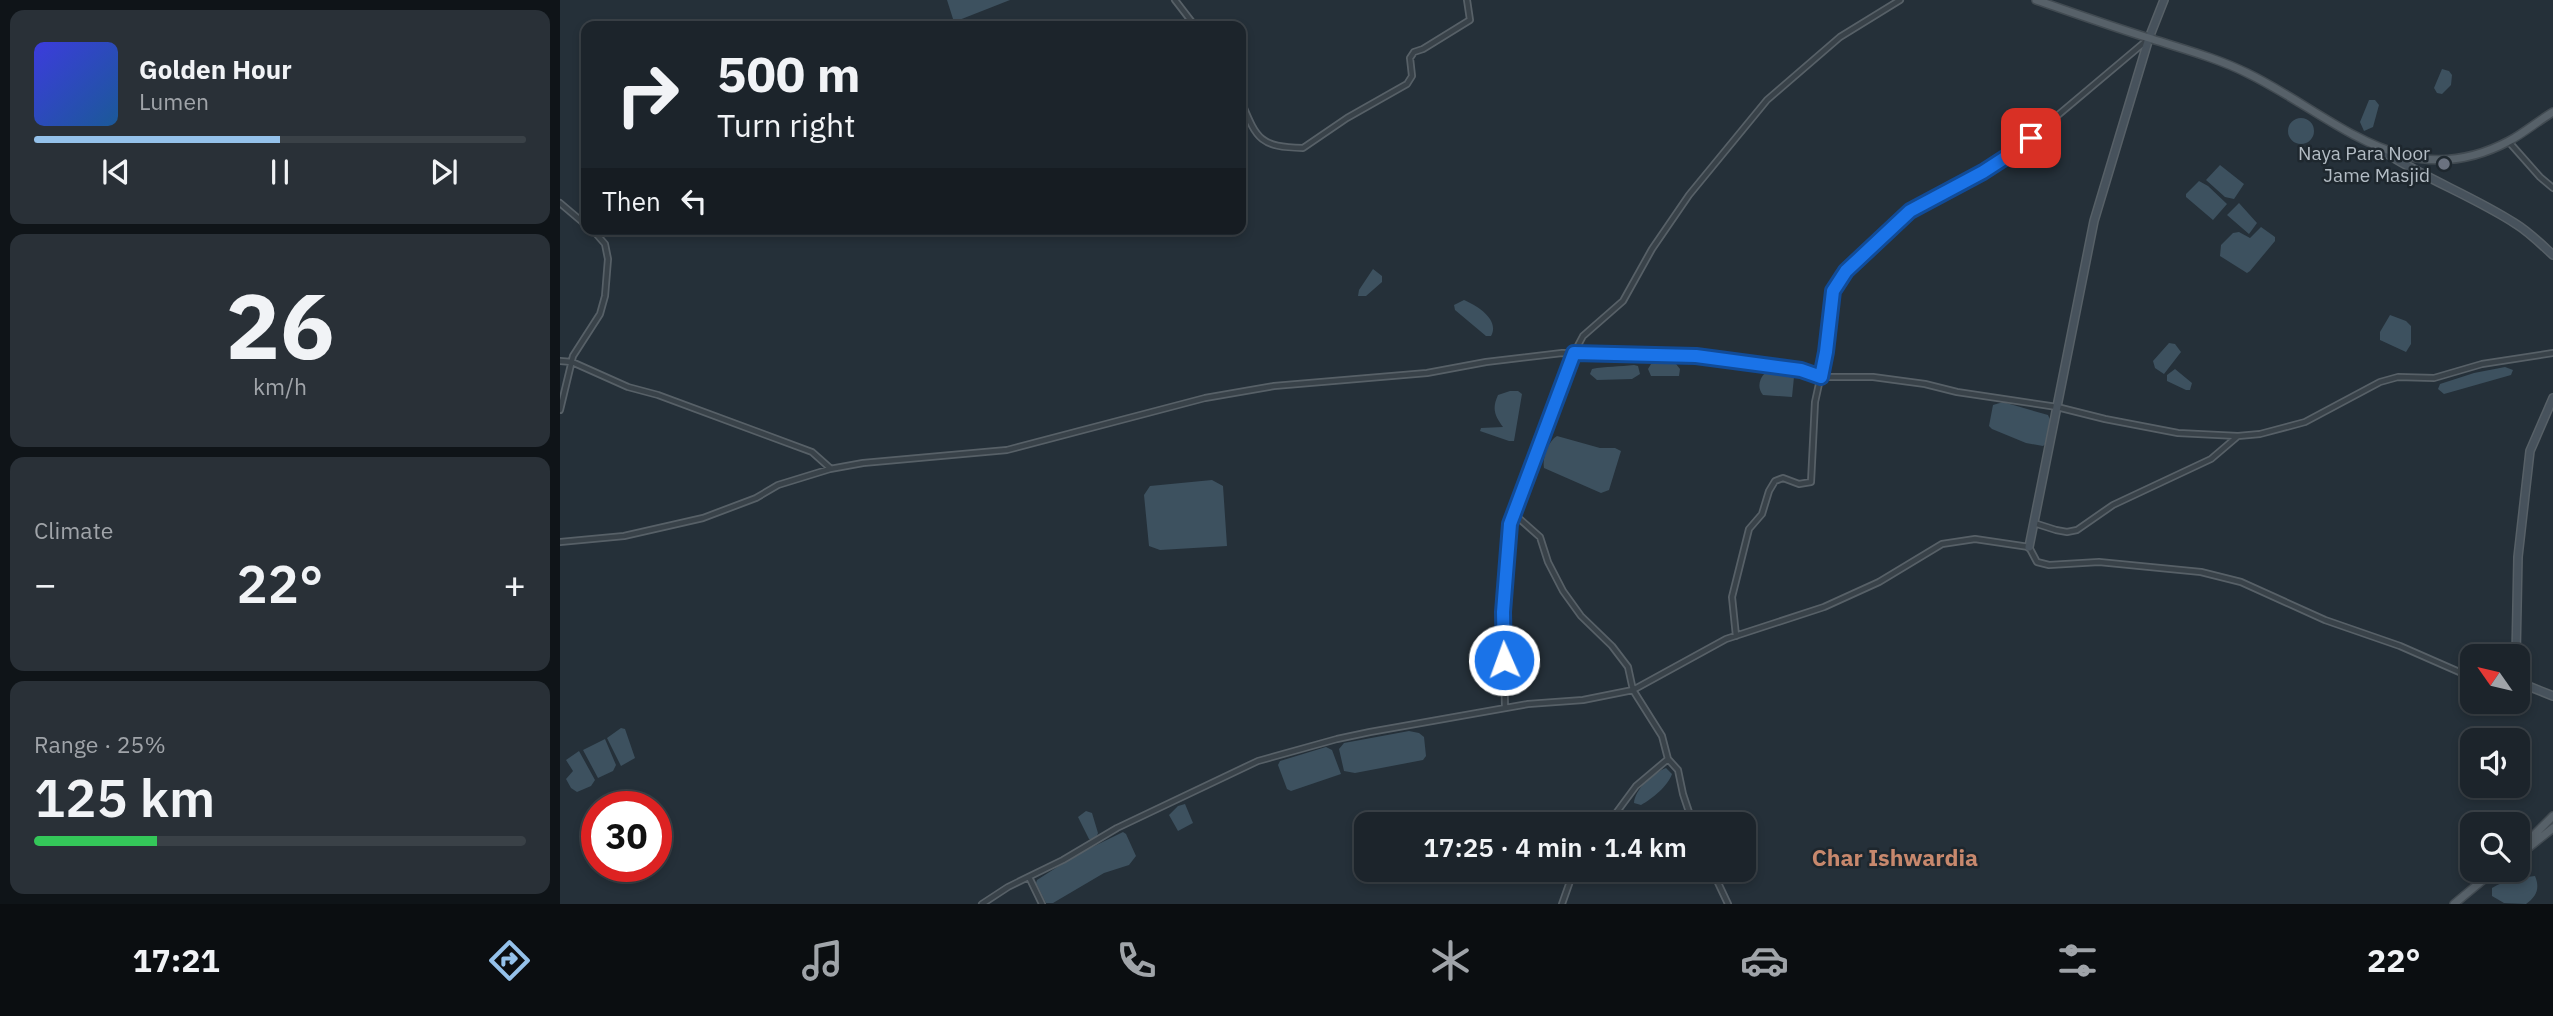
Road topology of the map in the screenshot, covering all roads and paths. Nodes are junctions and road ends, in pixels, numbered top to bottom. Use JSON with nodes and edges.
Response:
{"nodes":[{"id":1,"x":1175,"y":0,"type":"edge"},
{"id":2,"x":1467,"y":0,"type":"edge"},
{"id":3,"x":1900,"y":0,"type":"edge"},
{"id":4,"x":2036,"y":0,"type":"edge"},
{"id":5,"x":2164,"y":0,"type":"edge"},
{"id":6,"x":1191,"y":21,"type":"edge"},
{"id":7,"x":2149,"y":38,"type":"junction"},
{"id":8,"x":1246,"y":112,"type":"edge"},
{"id":9,"x":2553,"y":112,"type":"edge"},
{"id":10,"x":2509,"y":141,"type":"junction"},
{"id":11,"x":2383,"y":151,"type":"junction"},
{"id":12,"x":2553,"y":188,"type":"edge"},
{"id":13,"x":560,"y":202,"type":"edge"},
{"id":14,"x":581,"y":221,"type":"edge"},
{"id":15,"x":597,"y":235,"type":"edge"},
{"id":16,"x":2552,"y":251,"type":"edge"},
{"id":17,"x":2553,"y":352,"type":"edge"},
{"id":18,"x":1574,"y":353,"type":"junction"},
{"id":19,"x":560,"y":361,"type":"edge"},
{"id":20,"x":572,"y":362,"type":"junction"},
{"id":21,"x":1821,"y":377,"type":"junction"},
{"id":22,"x":2553,"y":398,"type":"edge"},
{"id":23,"x":2057,"y":407,"type":"junction"},
{"id":24,"x":560,"y":410,"type":"edge"},
{"id":25,"x":2238,"y":436,"type":"junction"},
{"id":26,"x":830,"y":469,"type":"junction"},
{"id":27,"x":1514,"y":514,"type":"junction"},
{"id":28,"x":2034,"y":523,"type":"junction"},
{"id":29,"x":560,"y":542,"type":"edge"},
{"id":30,"x":2029,"y":547,"type":"junction"},
{"id":31,"x":1736,"y":636,"type":"junction"},
{"id":32,"x":2516,"y":644,"type":"edge"},
{"id":33,"x":2460,"y":672,"type":"edge"},
{"id":34,"x":2530,"y":687,"type":"edge"},
{"id":35,"x":1633,"y":690,"type":"junction"},
{"id":36,"x":2553,"y":696,"type":"edge"},
{"id":37,"x":1505,"y":708,"type":"junction"},
{"id":38,"x":1668,"y":759,"type":"junction"},
{"id":39,"x":1617,"y":812,"type":"edge"},
{"id":40,"x":1690,"y":812,"type":"edge"},
{"id":41,"x":2553,"y":816,"type":"edge"},
{"id":42,"x":2553,"y":828,"type":"edge"},
{"id":43,"x":2530,"y":841,"type":"edge"},
{"id":44,"x":2530,"y":845,"type":"edge"},
{"id":45,"x":1029,"y":877,"type":"junction"},
{"id":46,"x":1570,"y":882,"type":"edge"},
{"id":47,"x":1718,"y":882,"type":"edge"},
{"id":48,"x":2481,"y":882,"type":"edge"},
{"id":49,"x":2487,"y":882,"type":"edge"},
{"id":50,"x":982,"y":904,"type":"edge"},
{"id":51,"x":1042,"y":904,"type":"edge"},
{"id":52,"x":1562,"y":904,"type":"edge"},
{"id":53,"x":1728,"y":904,"type":"edge"},
{"id":54,"x":2454,"y":904,"type":"edge"},
{"id":55,"x":2461,"y":904,"type":"edge"}],
"edges":[{"from":1,"to":6,"type":"street"},
{"from":2,"to":8,"type":"street"},
{"from":3,"to":18,"type":"street"},
{"from":4,"to":7,"type":"main road"},
{"from":5,"to":7,"type":"street"},
{"from":7,"to":11,"type":"main road"},
{"from":7,"to":21,"type":"street"},
{"from":7,"to":23,"type":"street"},
{"from":9,"to":10,"type":"main road"},
{"from":10,"to":11,"type":"main road"},
{"from":10,"to":12,"type":"street"},
{"from":11,"to":16,"type":"street"},
{"from":13,"to":14,"type":"street"},
{"from":15,"to":20,"type":"street"},
{"from":17,"to":25,"type":"street"},
{"from":18,"to":21,"type":"street"},
{"from":18,"to":26,"type":"street"},
{"from":18,"to":27,"type":"street"},
{"from":19,"to":20,"type":"street"},
{"from":20,"to":24,"type":"street"},
{"from":20,"to":26,"type":"street"},
{"from":21,"to":23,"type":"street"},
{"from":21,"to":31,"type":"street"},
{"from":22,"to":32,"type":"street"},
{"from":23,"to":25,"type":"street"},
{"from":23,"to":28,"type":"street"},
{"from":25,"to":28,"type":"street"},
{"from":26,"to":29,"type":"street"},
{"from":27,"to":35,"type":"street"},
{"from":27,"to":37,"type":"street"},
{"from":28,"to":30,"type":"street"},
{"from":30,"to":31,"type":"street"},
{"from":30,"to":33,"type":"street"},
{"from":31,"to":35,"type":"street"},
{"from":34,"to":36,"type":"street"},
{"from":35,"to":37,"type":"street"},
{"from":35,"to":38,"type":"street"},
{"from":37,"to":45,"type":"street"},
{"from":38,"to":39,"type":"street"},
{"from":38,"to":40,"type":"street"},
{"from":41,"to":43,"type":"main road"},
{"from":42,"to":44,"type":"main road"},
{"from":45,"to":50,"type":"street"},
{"from":45,"to":51,"type":"street"},
{"from":46,"to":52,"type":"street"},
{"from":47,"to":53,"type":"street"},
{"from":48,"to":54,"type":"main road"},
{"from":49,"to":55,"type":"main road"}]}
